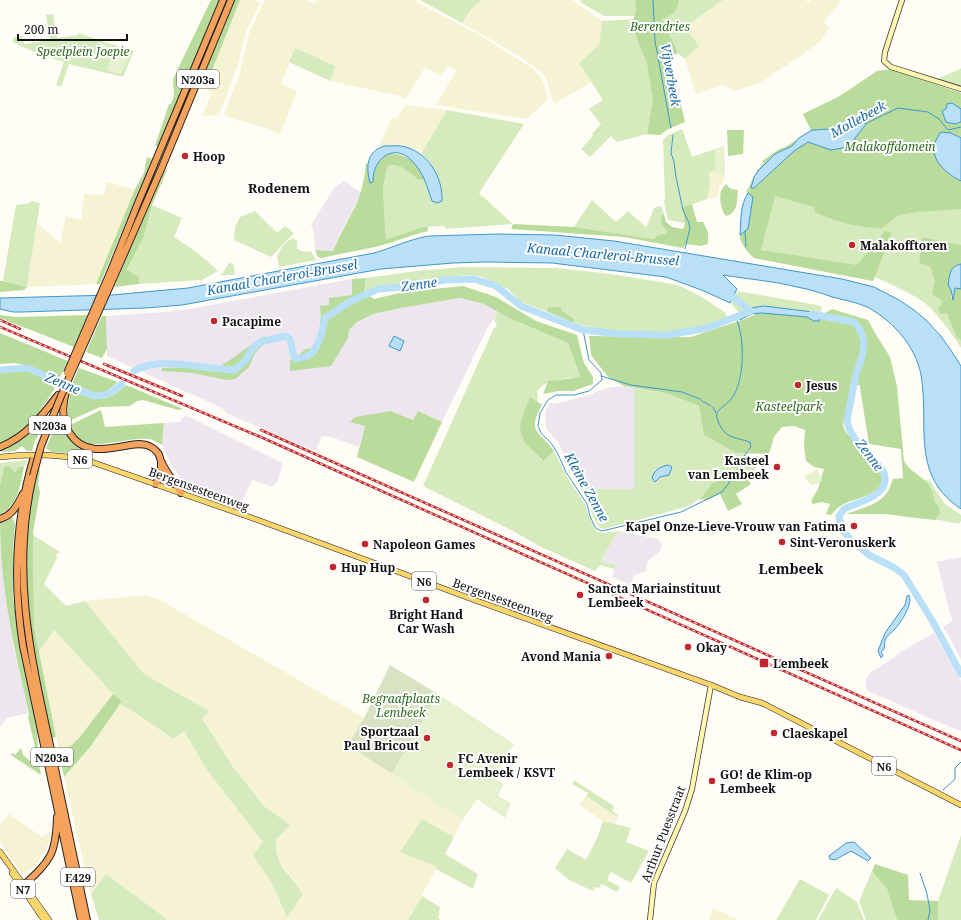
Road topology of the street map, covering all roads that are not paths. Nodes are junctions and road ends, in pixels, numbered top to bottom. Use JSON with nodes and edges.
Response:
{"nodes":[{"id":1,"x":223,"y":0,"type":"edge"},
{"id":2,"x":231,"y":0,"type":"edge"},
{"id":3,"x":902,"y":0,"type":"edge"},
{"id":4,"x":961,"y":89,"type":"edge"},
{"id":5,"x":114,"y":269,"type":"junction"},
{"id":6,"x":70,"y":377,"type":"junction"},
{"id":7,"x":58,"y":395,"type":"junction"},
{"id":8,"x":0,"y":447,"type":"edge"},
{"id":9,"x":0,"y":457,"type":"edge"},
{"id":10,"x":161,"y":462,"type":"junction"},
{"id":11,"x":31,"y":475,"type":"junction"},
{"id":12,"x":156,"y":484,"type":"junction"},
{"id":13,"x":26,"y":487,"type":"junction"},
{"id":14,"x":181,"y":493,"type":"junction"},
{"id":15,"x":0,"y":518,"type":"edge"},
{"id":16,"x":711,"y":685,"type":"junction"},
{"id":17,"x":57,"y":805,"type":"junction"},
{"id":18,"x":961,"y":805,"type":"edge"},
{"id":19,"x":66,"y":835,"type":"junction"},
{"id":20,"x":0,"y":852,"type":"edge"},
{"id":21,"x":0,"y":855,"type":"edge"},
{"id":22,"x":23,"y":884,"type":"junction"},
{"id":23,"x":44,"y":920,"type":"edge"},
{"id":24,"x":49,"y":920,"type":"edge"},
{"id":25,"x":81,"y":920,"type":"edge"},
{"id":26,"x":87,"y":920,"type":"edge"},
{"id":27,"x":650,"y":920,"type":"edge"}],
"edges":[{"from":1,"to":5,"type":"highway","number":"N203a"},
{"from":2,"to":5,"type":"highway","number":"N203a"},
{"from":3,"to":4,"type":"street"},
{"from":5,"to":6,"type":"highway","number":"N203a","bridge":true},
{"from":5,"to":7,"type":"highway","number":"N203a","bridge":true},
{"from":6,"to":10,"type":"highway","bridge":true},
{"from":6,"to":11,"type":"highway","number":"N203a","bridge":true},
{"from":7,"to":8,"type":"highway"},
{"from":7,"to":11,"type":"highway","number":"N203a"},
{"from":9,"to":12,"type":"main road","name":"Bergensesteenweg","number":"N6"},
{"from":10,"to":12,"type":"highway"},
{"from":10,"to":14,"type":"highway"},
{"from":11,"to":13,"type":"highway","number":"N203a"},
{"from":11,"to":19,"type":"highway","number":"N203a"},
{"from":12,"to":14,"type":"main road","name":"Bergensesteenweg","number":"N6"},
{"from":13,"to":15,"type":"highway"},
{"from":13,"to":17,"type":"highway","number":"N203a"},
{"from":14,"to":16,"type":"main road","name":"Bergensesteenweg","number":"N6"},
{"from":16,"to":18,"type":"main road","name":"Bergensesteenweg","number":"N6"},
{"from":16,"to":27,"type":"street","name":"Arthur Puesstraat"},
{"from":17,"to":19,"type":"highway","number":"N203a"},
{"from":17,"to":22,"type":"highway"},
{"from":19,"to":25,"type":"highway","number":"E429"},
{"from":19,"to":26,"type":"highway","number":"E429"},
{"from":20,"to":22,"type":"main road","number":"N7"},
{"from":21,"to":22,"type":"main road","number":"N7"},
{"from":22,"to":23,"type":"main road","number":"N7"},
{"from":22,"to":24,"type":"main road","number":"N7"}]}
